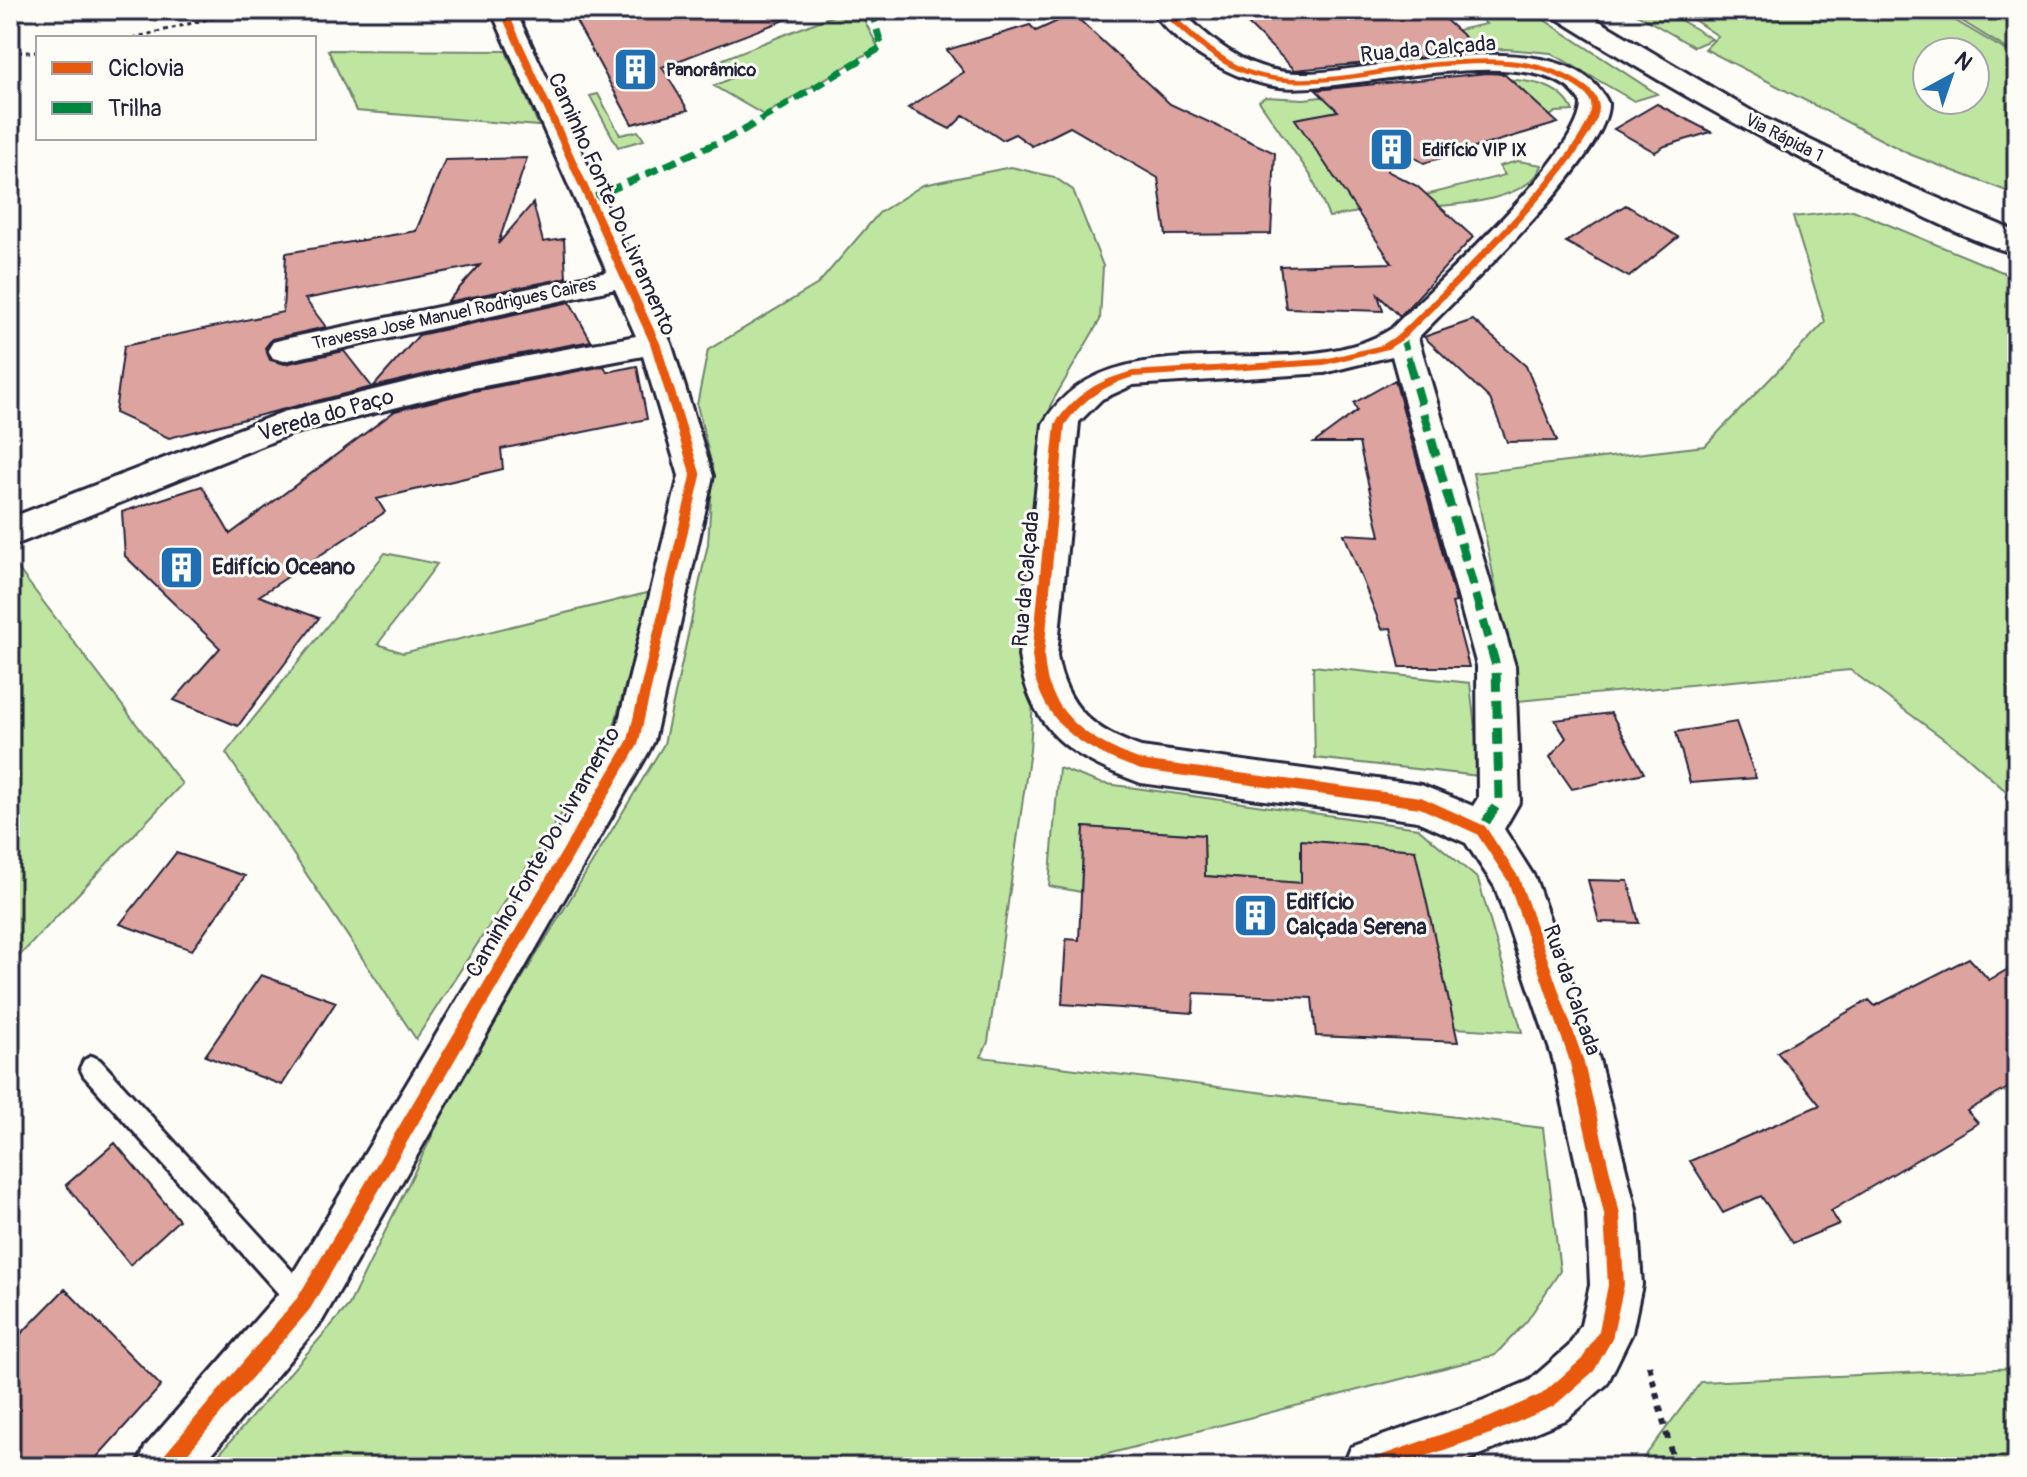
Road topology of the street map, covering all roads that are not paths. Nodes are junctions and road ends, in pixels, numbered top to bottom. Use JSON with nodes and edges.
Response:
{"nodes":[{"id":1,"x":503,"y":10,"type":"edge"},
{"id":2,"x":1163,"y":10,"type":"edge"},
{"id":3,"x":1562,"y":10,"type":"edge"},
{"id":4,"x":1606,"y":10,"type":"edge"},
{"id":5,"x":1677,"y":68,"type":"junction"},
{"id":6,"x":2017,"y":218,"type":"edge"},
{"id":7,"x":2017,"y":244,"type":"edge"},
{"id":8,"x":623,"y":278,"type":"junction"},
{"id":9,"x":1402,"y":336,"type":"junction"},
{"id":10,"x":655,"y":343,"type":"junction"},
{"id":11,"x":284,"y":350,"type":"dead end"},
{"id":12,"x":10,"y":533,"type":"edge"},
{"id":13,"x":1481,"y":830,"type":"junction"},
{"id":14,"x":92,"y":1068,"type":"dead end"},
{"id":15,"x":304,"y":1303,"type":"junction"},
{"id":16,"x":165,"y":1467,"type":"edge"},
{"id":17,"x":1371,"y":1467,"type":"edge"}],
"edges":[{"from":1,"to":8,"type":"street","name":"Caminho Fonte Do Livramento"},
{"from":2,"to":9,"type":"street","name":"Rua da Calçada"},
{"from":3,"to":5,"type":"highway","name":"Via Rápida 1"},
{"from":4,"to":5,"type":"highway","name":"Via Rápida 1"},
{"from":5,"to":6,"type":"highway","name":"Via Rápida 1"},
{"from":5,"to":7,"type":"highway","name":"Via Rápida 1"},
{"from":8,"to":10,"type":"street","name":"Caminho Fonte Do Livramento"},
{"from":8,"to":11,"type":"street","name":"Travessa José Manuel Rodrigues Caires"},
{"from":9,"to":13,"type":"street"},
{"from":9,"to":13,"type":"street","name":"Rua da Calçada"},
{"from":10,"to":12,"type":"street","name":"Vereda do Paço"},
{"from":10,"to":15,"type":"street","name":"Caminho Fonte Do Livramento"},
{"from":13,"to":17,"type":"street","name":"Rua da Calçada"},
{"from":14,"to":15,"type":"lane"},
{"from":15,"to":16,"type":"street","name":"Caminho Fonte Do Livramento"}]}
